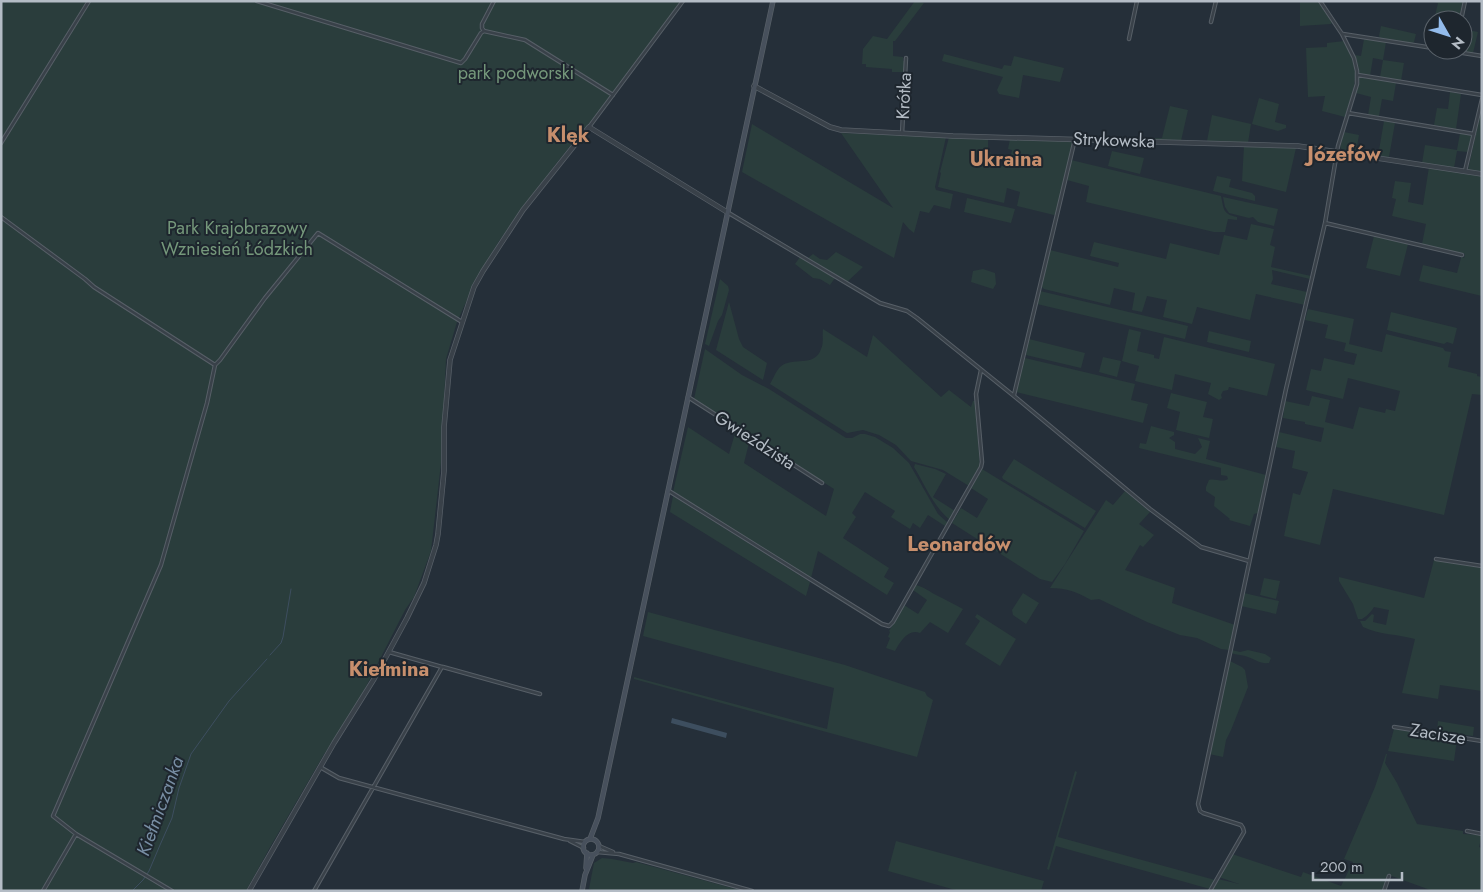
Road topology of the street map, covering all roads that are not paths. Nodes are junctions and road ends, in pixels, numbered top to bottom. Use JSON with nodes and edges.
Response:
{"nodes":[{"id":1,"x":89,"y":1,"type":"edge"},
{"id":2,"x":257,"y":1,"type":"edge"},
{"id":3,"x":494,"y":1,"type":"edge"},
{"id":4,"x":684,"y":1,"type":"edge"},
{"id":5,"x":773,"y":1,"type":"edge"},
{"id":6,"x":1137,"y":1,"type":"edge"},
{"id":7,"x":1216,"y":1,"type":"edge"},
{"id":8,"x":1320,"y":1,"type":"edge"},
{"id":9,"x":1211,"y":22,"type":"dead end"},
{"id":10,"x":484,"y":32,"type":"junction"},
{"id":11,"x":1342,"y":34,"type":"junction"},
{"id":12,"x":1129,"y":39,"type":"dead end"},
{"id":13,"x":1423,"y":46,"type":"edge"},
{"id":14,"x":906,"y":58,"type":"dead end"},
{"id":15,"x":1358,"y":75,"type":"junction"},
{"id":16,"x":754,"y":86,"type":"junction"},
{"id":17,"x":613,"y":95,"type":"junction"},
{"id":18,"x":1482,"y":95,"type":"edge"},
{"id":19,"x":1482,"y":99,"type":"edge"},
{"id":20,"x":1348,"y":113,"type":"junction"},
{"id":21,"x":590,"y":127,"type":"junction"},
{"id":22,"x":902,"y":134,"type":"junction"},
{"id":23,"x":1474,"y":134,"type":"junction"},
{"id":24,"x":1075,"y":139,"type":"junction"},
{"id":25,"x":1,"y":143,"type":"edge"},
{"id":26,"x":1337,"y":151,"type":"junction"},
{"id":27,"x":1465,"y":171,"type":"junction"},
{"id":28,"x":1482,"y":174,"type":"edge"},
{"id":29,"x":727,"y":212,"type":"junction"},
{"id":30,"x":1,"y":217,"type":"edge"},
{"id":31,"x":1325,"y":223,"type":"junction"},
{"id":32,"x":1462,"y":255,"type":"dead end"},
{"id":33,"x":462,"y":322,"type":"junction"},
{"id":34,"x":215,"y":365,"type":"junction"},
{"id":35,"x":981,"y":370,"type":"junction"},
{"id":36,"x":1014,"y":396,"type":"junction"},
{"id":37,"x":688,"y":397,"type":"junction"},
{"id":38,"x":822,"y":483,"type":"dead end"},
{"id":39,"x":668,"y":490,"type":"junction"},
{"id":40,"x":1436,"y":559,"type":"dead end"},
{"id":41,"x":1249,"y":561,"type":"junction"},
{"id":42,"x":1482,"y":566,"type":"edge"},
{"id":43,"x":389,"y":652,"type":"junction"},
{"id":44,"x":442,"y":667,"type":"junction"},
{"id":45,"x":540,"y":694,"type":"dead end"},
{"id":46,"x":1394,"y":727,"type":"dead end"},
{"id":47,"x":1482,"y":741,"type":"edge"},
{"id":48,"x":320,"y":767,"type":"junction"},
{"id":49,"x":373,"y":788,"type":"junction"},
{"id":50,"x":598,"y":818,"type":"junction"},
{"id":51,"x":1467,"y":831,"type":"dead end"},
{"id":52,"x":76,"y":834,"type":"junction"},
{"id":53,"x":1482,"y":834,"type":"edge"},
{"id":54,"x":564,"y":839,"type":"junction"},
{"id":55,"x":590,"y":839,"type":"junction"},
{"id":56,"x":596,"y":841,"type":"junction"},
{"id":57,"x":585,"y":842,"type":"junction"},
{"id":58,"x":599,"y":846,"type":"junction"},
{"id":59,"x":584,"y":848,"type":"junction"},
{"id":60,"x":587,"y":853,"type":"junction"},
{"id":61,"x":595,"y":853,"type":"junction"},
{"id":62,"x":619,"y":854,"type":"junction"},
{"id":63,"x":585,"y":875,"type":"junction"},
{"id":64,"x":1389,"y":876,"type":"dead end"},
{"id":65,"x":43,"y":891,"type":"edge"},
{"id":66,"x":172,"y":891,"type":"edge"},
{"id":67,"x":249,"y":891,"type":"edge"},
{"id":68,"x":314,"y":891,"type":"edge"},
{"id":69,"x":582,"y":891,"type":"edge"},
{"id":70,"x":752,"y":891,"type":"edge"},
{"id":71,"x":1210,"y":891,"type":"edge"},
{"id":72,"x":1384,"y":891,"type":"edge"}],
"edges":[{"from":1,"to":25,"type":"street"},
{"from":2,"to":10,"type":"street"},
{"from":3,"to":10,"type":"street"},
{"from":4,"to":17,"type":"street"},
{"from":5,"to":16,"type":"main road"},
{"from":6,"to":12,"type":"street"},
{"from":7,"to":9,"type":"street"},
{"from":8,"to":11,"type":"street"},
{"from":10,"to":17,"type":"street"},
{"from":11,"to":13,"type":"street"},
{"from":11,"to":15,"type":"street"},
{"from":14,"to":22,"type":"street","name":"Krótka"},
{"from":15,"to":18,"type":"street"},
{"from":15,"to":20,"type":"street"},
{"from":16,"to":22,"type":"street","name":"Strykowska"},
{"from":16,"to":29,"type":"main road"},
{"from":17,"to":21,"type":"street"},
{"from":19,"to":23,"type":"street"},
{"from":20,"to":23,"type":"street"},
{"from":20,"to":26,"type":"street"},
{"from":21,"to":29,"type":"street"},
{"from":21,"to":33,"type":"street"},
{"from":22,"to":24,"type":"street","name":"Strykowska"},
{"from":23,"to":27,"type":"street"},
{"from":24,"to":26,"type":"street","name":"Strykowska"},
{"from":24,"to":36,"type":"street"},
{"from":26,"to":27,"type":"street","name":"Strykowska"},
{"from":26,"to":31,"type":"street"},
{"from":27,"to":28,"type":"street","name":"Strykowska"},
{"from":29,"to":35,"type":"street"},
{"from":29,"to":37,"type":"main road"},
{"from":30,"to":34,"type":"street"},
{"from":31,"to":32,"type":"street"},
{"from":31,"to":41,"type":"street"},
{"from":33,"to":34,"type":"street"},
{"from":33,"to":43,"type":"street"},
{"from":34,"to":52,"type":"street"},
{"from":35,"to":36,"type":"street"},
{"from":35,"to":39,"type":"street"},
{"from":36,"to":41,"type":"street"},
{"from":37,"to":38,"type":"street","name":"Gwieździsta"},
{"from":37,"to":39,"type":"main road"},
{"from":39,"to":50,"type":"main road"},
{"from":40,"to":42,"type":"street"},
{"from":41,"to":71,"type":"street"},
{"from":43,"to":44,"type":"street"},
{"from":43,"to":48,"type":"street"},
{"from":44,"to":45,"type":"street"},
{"from":44,"to":49,"type":"street"},
{"from":46,"to":47,"type":"street","name":"Zacisze"},
{"from":48,"to":49,"type":"street"},
{"from":48,"to":67,"type":"street"},
{"from":49,"to":54,"type":"street"},
{"from":49,"to":68,"type":"street"},
{"from":50,"to":55,"type":"main road"},
{"from":50,"to":56,"type":"main road"},
{"from":51,"to":53,"type":"street"},
{"from":52,"to":65,"type":"street"},
{"from":52,"to":66,"type":"street"},
{"from":54,"to":57,"type":"street"},
{"from":54,"to":59,"type":"street"},
{"from":55,"to":56,"type":"main road"},
{"from":55,"to":57,"type":"main road"},
{"from":56,"to":58,"type":"main road"},
{"from":57,"to":59,"type":"main road"},
{"from":58,"to":61,"type":"main road"},
{"from":58,"to":62,"type":"street"},
{"from":59,"to":60,"type":"main road"},
{"from":60,"to":61,"type":"main road"},
{"from":60,"to":63,"type":"main road"},
{"from":61,"to":62,"type":"street"},
{"from":61,"to":63,"type":"main road"},
{"from":62,"to":70,"type":"street"},
{"from":63,"to":69,"type":"main road"},
{"from":64,"to":72,"type":"street"}]}
